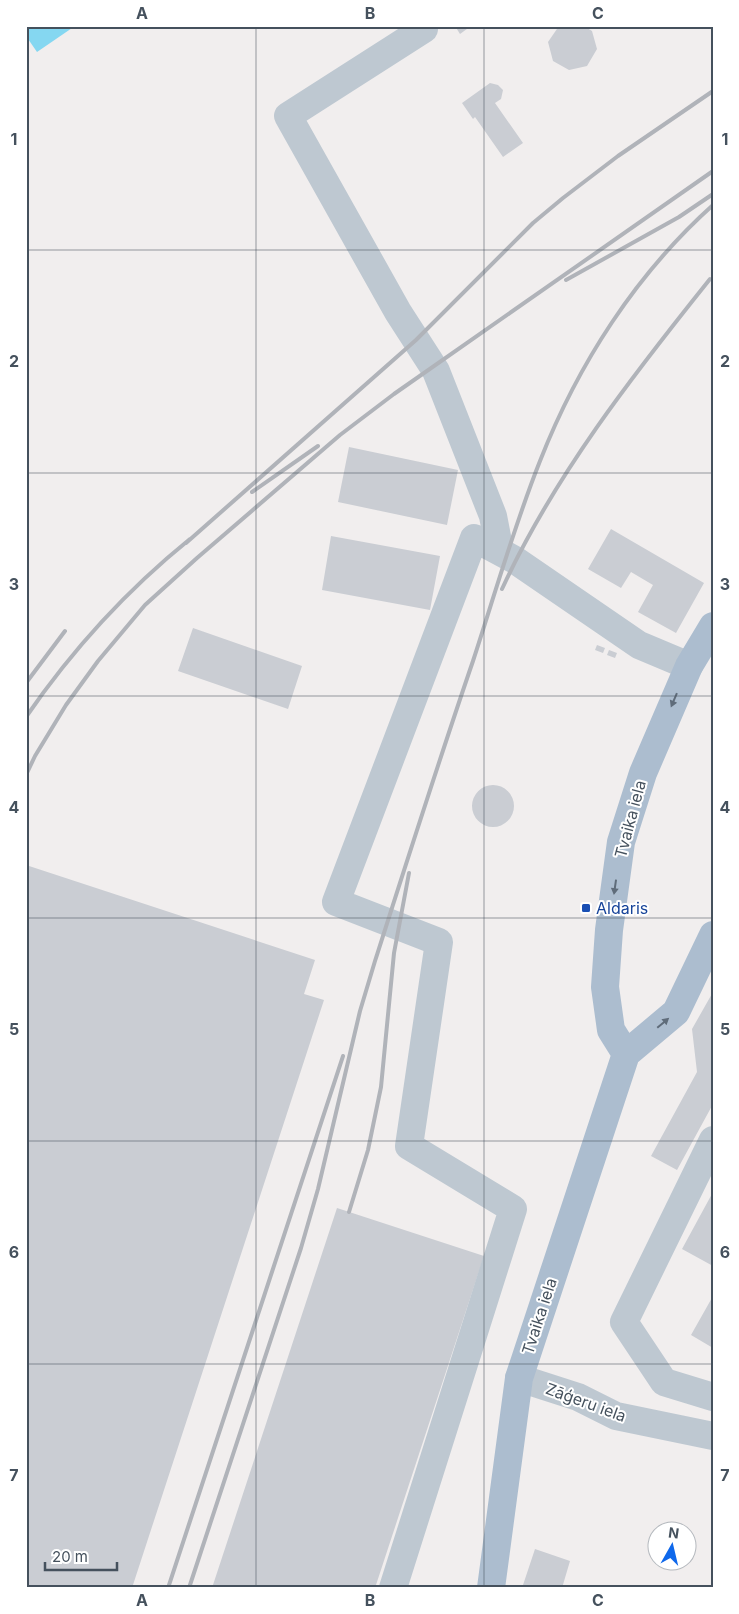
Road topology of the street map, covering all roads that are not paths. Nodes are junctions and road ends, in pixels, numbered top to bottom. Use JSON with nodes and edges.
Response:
{"nodes":[{"id":1,"x":423,"y":26,"type":"edge"},
{"id":2,"x":500,"y":552,"type":"junction"},
{"id":3,"x":713,"y":626,"type":"edge"},
{"id":4,"x":689,"y":666,"type":"junction"},
{"id":5,"x":713,"y":935,"type":"edge"},
{"id":6,"x":626,"y":1054,"type":"junction"},
{"id":7,"x":713,"y":1140,"type":"edge"},
{"id":8,"x":519,"y":1378,"type":"junction"},
{"id":9,"x":713,"y":1397,"type":"edge"},
{"id":10,"x":713,"y":1436,"type":"edge"},
{"id":11,"x":392,"y":1588,"type":"edge"},
{"id":12,"x":491,"y":1588,"type":"edge"}],
"edges":[{"from":1,"to":2,"type":"street"},
{"from":2,"to":4,"type":"street"},
{"from":2,"to":11,"type":"street"},
{"from":3,"to":4,"type":"main road","name":"Tvaika iela"},
{"from":4,"to":6,"type":"main road","name":"Tvaika iela","one_way":true},
{"from":6,"to":5,"type":"main road","one_way":true},
{"from":6,"to":8,"type":"main road","name":"Tvaika iela"},
{"from":7,"to":9,"type":"street"},
{"from":8,"to":10,"type":"street","name":"Zāģeru iela"},
{"from":8,"to":12,"type":"main road","name":"Tvaika iela"}]}
